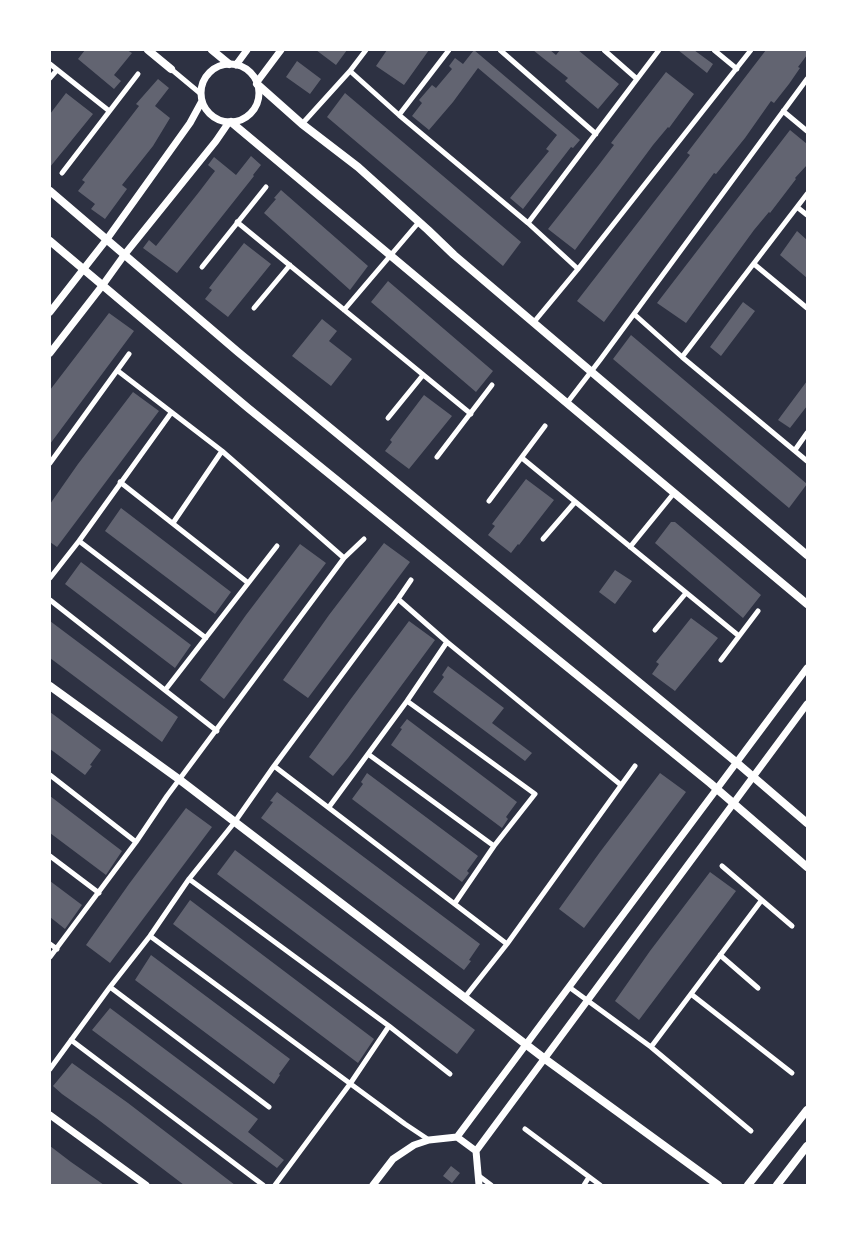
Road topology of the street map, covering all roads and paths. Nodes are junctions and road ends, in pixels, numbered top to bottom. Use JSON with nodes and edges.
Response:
{"nodes":[{"id":1,"x":148,"y":50,"type":"edge"},
{"id":2,"x":212,"y":50,"type":"edge"},
{"id":3,"x":247,"y":50,"type":"edge"},
{"id":4,"x":281,"y":50,"type":"edge"},
{"id":5,"x":366,"y":50,"type":"edge"},
{"id":6,"x":449,"y":50,"type":"edge"},
{"id":7,"x":500,"y":50,"type":"edge"},
{"id":8,"x":604,"y":50,"type":"edge"},
{"id":9,"x":659,"y":50,"type":"edge"},
{"id":10,"x":714,"y":50,"type":"edge"},
{"id":11,"x":751,"y":50,"type":"edge"},
{"id":12,"x":50,"y":64,"type":"edge"},
{"id":13,"x":233,"y":64,"type":"junction"},
{"id":14,"x":171,"y":69,"type":"joint"},
{"id":15,"x":736,"y":69,"type":"junction"},
{"id":16,"x":57,"y":70,"type":"junction"},
{"id":17,"x":350,"y":71,"type":"junction"},
{"id":18,"x":138,"y":74,"type":"dead end"},
{"id":19,"x":50,"y":78,"type":"edge"},
{"id":20,"x":638,"y":79,"type":"junction"},
{"id":21,"x":807,"y":80,"type":"edge"},
{"id":22,"x":257,"y":83,"type":"junction"},
{"id":23,"x":202,"y":98,"type":"junction"},
{"id":24,"x":108,"y":110,"type":"junction"},
{"id":25,"x":783,"y":112,"type":"junction"},
{"id":26,"x":399,"y":115,"type":"junction"},
{"id":27,"x":230,"y":122,"type":"junction"},
{"id":28,"x":302,"y":124,"type":"junction"},
{"id":29,"x":807,"y":131,"type":"edge"},
{"id":30,"x":596,"y":134,"type":"junction"},
{"id":31,"x":62,"y":172,"type":"dead end"},
{"id":32,"x":266,"y":187,"type":"dead end"},
{"id":33,"x":50,"y":191,"type":"edge"},
{"id":34,"x":807,"y":194,"type":"edge"},
{"id":35,"x":797,"y":207,"type":"junction"},
{"id":36,"x":807,"y":215,"type":"edge"},
{"id":37,"x":237,"y":222,"type":"junction"},
{"id":38,"x":419,"y":222,"type":"junction"},
{"id":39,"x":528,"y":223,"type":"junction"},
{"id":40,"x":107,"y":239,"type":"junction"},
{"id":41,"x":50,"y":241,"type":"edge"},
{"id":42,"x":125,"y":254,"type":"junction"},
{"id":43,"x":391,"y":256,"type":"junction"},
{"id":44,"x":754,"y":264,"type":"junction"},
{"id":45,"x":290,"y":265,"type":"junction"},
{"id":46,"x":202,"y":267,"type":"dead end"},
{"id":47,"x":84,"y":269,"type":"junction"},
{"id":48,"x":578,"y":269,"type":"junction"},
{"id":49,"x":102,"y":286,"type":"junction"},
{"id":50,"x":254,"y":308,"type":"dead end"},
{"id":51,"x":807,"y":308,"type":"edge"},
{"id":52,"x":344,"y":310,"type":"junction"},
{"id":53,"x":50,"y":312,"type":"edge"},
{"id":54,"x":634,"y":314,"type":"junction"},
{"id":55,"x":534,"y":322,"type":"junction"},
{"id":56,"x":50,"y":353,"type":"edge"},
{"id":57,"x":129,"y":354,"type":"dead end"},
{"id":58,"x":682,"y":357,"type":"junction"},
{"id":59,"x":118,"y":371,"type":"junction"},
{"id":60,"x":591,"y":372,"type":"junction"},
{"id":61,"x":423,"y":374,"type":"junction"},
{"id":62,"x":492,"y":385,"type":"dead end"},
{"id":63,"x":567,"y":403,"type":"junction"},
{"id":64,"x":171,"y":413,"type":"junction"},
{"id":65,"x":471,"y":414,"type":"junction"},
{"id":66,"x":388,"y":418,"type":"dead end"},
{"id":67,"x":545,"y":426,"type":"dead end"},
{"id":68,"x":807,"y":434,"type":"edge"},
{"id":69,"x":795,"y":450,"type":"junction"},
{"id":70,"x":222,"y":452,"type":"junction"},
{"id":71,"x":437,"y":457,"type":"dead end"},
{"id":72,"x":522,"y":458,"type":"junction"},
{"id":73,"x":807,"y":461,"type":"edge"},
{"id":74,"x":50,"y":463,"type":"edge"},
{"id":75,"x":120,"y":482,"type":"junction"},
{"id":76,"x":674,"y":493,"type":"junction"},
{"id":77,"x":489,"y":501,"type":"dead end"},
{"id":78,"x":575,"y":502,"type":"junction"},
{"id":79,"x":173,"y":523,"type":"junction"},
{"id":80,"x":364,"y":539,"type":"dead end"},
{"id":81,"x":543,"y":539,"type":"dead end"},
{"id":82,"x":79,"y":541,"type":"junction"},
{"id":83,"x":277,"y":546,"type":"dead end"},
{"id":84,"x":630,"y":547,"type":"junction"},
{"id":85,"x":806,"y":551,"type":"edge"},
{"id":86,"x":344,"y":558,"type":"junction"},
{"id":87,"x":50,"y":578,"type":"edge"},
{"id":88,"x":410,"y":580,"type":"dead end"},
{"id":89,"x":247,"y":582,"type":"junction"},
{"id":90,"x":686,"y":593,"type":"junction"},
{"id":91,"x":398,"y":599,"type":"junction"},
{"id":92,"x":50,"y":600,"type":"edge"},
{"id":93,"x":807,"y":604,"type":"edge"},
{"id":94,"x":758,"y":611,"type":"dead end"},
{"id":95,"x":656,"y":630,"type":"dead end"},
{"id":96,"x":739,"y":636,"type":"junction"},
{"id":97,"x":206,"y":638,"type":"junction"},
{"id":98,"x":447,"y":642,"type":"junction"},
{"id":99,"x":721,"y":660,"type":"dead end"},
{"id":100,"x":807,"y":668,"type":"edge"},
{"id":101,"x":50,"y":686,"type":"edge"},
{"id":102,"x":166,"y":689,"type":"junction"},
{"id":103,"x":407,"y":701,"type":"junction"},
{"id":104,"x":807,"y":704,"type":"edge"},
{"id":105,"x":217,"y":730,"type":"junction"},
{"id":106,"x":368,"y":754,"type":"junction"},
{"id":107,"x":736,"y":762,"type":"junction"},
{"id":108,"x":274,"y":766,"type":"junction"},
{"id":109,"x":636,"y":766,"type":"dead end"},
{"id":110,"x":50,"y":775,"type":"edge"},
{"id":111,"x":754,"y":776,"type":"junction"},
{"id":112,"x":180,"y":780,"type":"junction"},
{"id":113,"x":620,"y":785,"type":"junction"},
{"id":114,"x":716,"y":789,"type":"junction"},
{"id":115,"x":734,"y":804,"type":"junction"},
{"id":116,"x":329,"y":807,"type":"junction"},
{"id":117,"x":234,"y":823,"type":"junction"},
{"id":118,"x":807,"y":823,"type":"edge"},
{"id":119,"x":136,"y":842,"type":"junction"},
{"id":120,"x":494,"y":846,"type":"junction"},
{"id":121,"x":50,"y":856,"type":"edge"},
{"id":122,"x":722,"y":866,"type":"dead end"},
{"id":123,"x":807,"y":867,"type":"edge"},
{"id":124,"x":189,"y":879,"type":"junction"},
{"id":125,"x":99,"y":893,"type":"junction"},
{"id":126,"x":761,"y":901,"type":"junction"},
{"id":127,"x":455,"y":903,"type":"junction"},
{"id":128,"x":792,"y":926,"type":"dead end"},
{"id":129,"x":150,"y":936,"type":"junction"},
{"id":130,"x":50,"y":944,"type":"edge"},
{"id":131,"x":507,"y":944,"type":"junction"},
{"id":132,"x":57,"y":949,"type":"junction"},
{"id":133,"x":720,"y":955,"type":"junction"},
{"id":134,"x":50,"y":958,"type":"edge"},
{"id":135,"x":110,"y":987,"type":"junction"},
{"id":136,"x":569,"y":987,"type":"junction"},
{"id":137,"x":758,"y":988,"type":"dead end"},
{"id":138,"x":691,"y":994,"type":"junction"},
{"id":139,"x":465,"y":997,"type":"junction"},
{"id":140,"x":588,"y":1000,"type":"junction"},
{"id":141,"x":389,"y":1026,"type":"junction"},
{"id":142,"x":71,"y":1040,"type":"junction"},
{"id":143,"x":526,"y":1044,"type":"junction"},
{"id":144,"x":651,"y":1047,"type":"junction"},
{"id":145,"x":545,"y":1059,"type":"junction"},
{"id":146,"x":50,"y":1069,"type":"edge"},
{"id":147,"x":792,"y":1073,"type":"dead end"},
{"id":148,"x":450,"y":1074,"type":"dead end"},
{"id":149,"x":350,"y":1084,"type":"junction"},
{"id":150,"x":269,"y":1107,"type":"dead end"},
{"id":151,"x":807,"y":1110,"type":"edge"},
{"id":152,"x":50,"y":1115,"type":"edge"},
{"id":153,"x":525,"y":1129,"type":"dead end"},
{"id":154,"x":751,"y":1131,"type":"dead end"},
{"id":155,"x":457,"y":1137,"type":"junction"},
{"id":156,"x":429,"y":1140,"type":"junction"},
{"id":157,"x":807,"y":1146,"type":"edge"},
{"id":158,"x":476,"y":1151,"type":"junction"},
{"id":159,"x":479,"y":1176,"type":"junction"},
{"id":160,"x":590,"y":1177,"type":"junction"},
{"id":161,"x":490,"y":1184,"type":"edge"},
{"id":162,"x":146,"y":1185,"type":"edge"},
{"id":163,"x":263,"y":1185,"type":"edge"},
{"id":164,"x":275,"y":1185,"type":"edge"},
{"id":165,"x":373,"y":1185,"type":"edge"},
{"id":166,"x":479,"y":1185,"type":"edge"},
{"id":167,"x":584,"y":1185,"type":"edge"},
{"id":168,"x":600,"y":1185,"type":"edge"},
{"id":169,"x":718,"y":1185,"type":"edge"},
{"id":170,"x":748,"y":1185,"type":"edge"},
{"id":171,"x":777,"y":1185,"type":"edge"}],
"edges":[{"from":1,"to":14,"type":"main road"},
{"from":2,"to":13,"type":"main road"},
{"from":3,"to":13,"type":"street"},
{"from":4,"to":22,"type":"street"},
{"from":5,"to":17,"type":"street"},
{"from":6,"to":26,"type":"street"},
{"from":7,"to":30,"type":"street"},
{"from":8,"to":20,"type":"street"},
{"from":9,"to":20,"type":"street"},
{"from":10,"to":15,"type":"street"},
{"from":11,"to":15,"type":"street"},
{"from":12,"to":16,"type":"street"},
{"from":13,"to":22,"type":"street"},
{"from":13,"to":23,"type":"street"},
{"from":14,"to":23,"type":"street"},
{"from":15,"to":48,"type":"street"},
{"from":16,"to":19,"type":"street"},
{"from":16,"to":24,"type":"street"},
{"from":17,"to":26,"type":"street"},
{"from":17,"to":28,"type":"street"},
{"from":18,"to":24,"type":"street"},
{"from":20,"to":30,"type":"street"},
{"from":21,"to":25,"type":"street"},
{"from":22,"to":27,"type":"street"},
{"from":22,"to":28,"type":"main road"},
{"from":23,"to":27,"type":"street"},
{"from":23,"to":40,"type":"street"},
{"from":24,"to":31,"type":"street"},
{"from":25,"to":29,"type":"street"},
{"from":25,"to":54,"type":"street"},
{"from":26,"to":39,"type":"street"},
{"from":27,"to":42,"type":"street"},
{"from":27,"to":43,"type":"main road"},
{"from":28,"to":38,"type":"main road"},
{"from":30,"to":39,"type":"street"},
{"from":32,"to":37,"type":"street"},
{"from":33,"to":40,"type":"main road"},
{"from":34,"to":35,"type":"street"},
{"from":35,"to":36,"type":"street"},
{"from":35,"to":44,"type":"street"},
{"from":37,"to":45,"type":"street"},
{"from":37,"to":46,"type":"street"},
{"from":38,"to":43,"type":"street"},
{"from":38,"to":55,"type":"main road"},
{"from":39,"to":48,"type":"street"},
{"from":40,"to":42,"type":"main road"},
{"from":40,"to":47,"type":"street"},
{"from":41,"to":47,"type":"main road"},
{"from":42,"to":49,"type":"street"},
{"from":42,"to":107,"type":"main road"},
{"from":43,"to":52,"type":"street"},
{"from":43,"to":63,"type":"main road"},
{"from":44,"to":51,"type":"street"},
{"from":44,"to":58,"type":"street"},
{"from":45,"to":50,"type":"street"},
{"from":45,"to":52,"type":"street"},
{"from":47,"to":49,"type":"main road"},
{"from":47,"to":53,"type":"street"},
{"from":48,"to":55,"type":"street"},
{"from":49,"to":56,"type":"street"},
{"from":49,"to":114,"type":"main road"},
{"from":52,"to":61,"type":"street"},
{"from":54,"to":58,"type":"street"},
{"from":54,"to":60,"type":"street"},
{"from":55,"to":60,"type":"main road"},
{"from":57,"to":59,"type":"street"},
{"from":58,"to":69,"type":"street"},
{"from":59,"to":64,"type":"street"},
{"from":59,"to":74,"type":"street"},
{"from":60,"to":63,"type":"street"},
{"from":60,"to":85,"type":"main road"},
{"from":61,"to":65,"type":"street"},
{"from":61,"to":66,"type":"street"},
{"from":62,"to":65,"type":"street"},
{"from":63,"to":76,"type":"main road"},
{"from":64,"to":70,"type":"street"},
{"from":64,"to":75,"type":"street"},
{"from":65,"to":71,"type":"street"},
{"from":67,"to":72,"type":"street"},
{"from":68,"to":69,"type":"street"},
{"from":69,"to":73,"type":"street"},
{"from":70,"to":79,"type":"street"},
{"from":70,"to":86,"type":"street"},
{"from":72,"to":77,"type":"street"},
{"from":72,"to":78,"type":"street"},
{"from":75,"to":79,"type":"street"},
{"from":75,"to":82,"type":"street"},
{"from":76,"to":84,"type":"street"},
{"from":76,"to":93,"type":"main road"},
{"from":78,"to":81,"type":"street"},
{"from":78,"to":84,"type":"street"},
{"from":79,"to":89,"type":"street"},
{"from":80,"to":86,"type":"street"},
{"from":82,"to":87,"type":"street"},
{"from":82,"to":97,"type":"street"},
{"from":83,"to":89,"type":"street"},
{"from":84,"to":90,"type":"street"},
{"from":86,"to":105,"type":"street"},
{"from":88,"to":91,"type":"street"},
{"from":89,"to":97,"type":"street"},
{"from":90,"to":95,"type":"street"},
{"from":90,"to":96,"type":"street"},
{"from":91,"to":98,"type":"street"},
{"from":91,"to":108,"type":"street"},
{"from":92,"to":102,"type":"street"},
{"from":94,"to":96,"type":"street"},
{"from":96,"to":99,"type":"street"},
{"from":97,"to":102,"type":"street"},
{"from":98,"to":103,"type":"street"},
{"from":98,"to":113,"type":"street"},
{"from":100,"to":107,"type":"street"},
{"from":101,"to":112,"type":"main road"},
{"from":102,"to":105,"type":"street"},
{"from":103,"to":106,"type":"street"},
{"from":103,"to":120,"type":"street"},
{"from":104,"to":111,"type":"street"},
{"from":105,"to":112,"type":"street"},
{"from":106,"to":116,"type":"street"},
{"from":106,"to":120,"type":"street"},
{"from":107,"to":111,"type":"main road"},
{"from":107,"to":114,"type":"street"},
{"from":108,"to":116,"type":"street"},
{"from":108,"to":117,"type":"street"},
{"from":109,"to":113,"type":"street"},
{"from":110,"to":119,"type":"street"},
{"from":111,"to":115,"type":"street"},
{"from":111,"to":118,"type":"main road"},
{"from":112,"to":117,"type":"main road"},
{"from":112,"to":119,"type":"street"},
{"from":113,"to":131,"type":"street"},
{"from":114,"to":115,"type":"main road"},
{"from":114,"to":136,"type":"street"},
{"from":115,"to":123,"type":"main road"},
{"from":115,"to":140,"type":"street"},
{"from":116,"to":127,"type":"street"},
{"from":117,"to":124,"type":"street"},
{"from":117,"to":139,"type":"main road"},
{"from":119,"to":125,"type":"street"},
{"from":120,"to":127,"type":"street"},
{"from":121,"to":125,"type":"street"},
{"from":122,"to":126,"type":"street"},
{"from":124,"to":129,"type":"street"},
{"from":124,"to":141,"type":"street"},
{"from":125,"to":132,"type":"street"},
{"from":126,"to":128,"type":"street"},
{"from":126,"to":133,"type":"street"},
{"from":127,"to":131,"type":"street"},
{"from":129,"to":135,"type":"street"},
{"from":129,"to":149,"type":"street"},
{"from":130,"to":132,"type":"street"},
{"from":131,"to":139,"type":"street"},
{"from":132,"to":134,"type":"street"},
{"from":133,"to":137,"type":"street"},
{"from":133,"to":138,"type":"street"},
{"from":135,"to":142,"type":"street"},
{"from":135,"to":150,"type":"street"},
{"from":136,"to":140,"type":"street"},
{"from":136,"to":143,"type":"street"},
{"from":138,"to":144,"type":"street"},
{"from":138,"to":147,"type":"street"},
{"from":139,"to":143,"type":"main road"},
{"from":140,"to":144,"type":"street"},
{"from":140,"to":145,"type":"street"},
{"from":141,"to":148,"type":"street"},
{"from":141,"to":149,"type":"street"},
{"from":142,"to":146,"type":"street"},
{"from":142,"to":163,"type":"street"},
{"from":143,"to":145,"type":"main road"},
{"from":143,"to":155,"type":"street"},
{"from":144,"to":154,"type":"street"},
{"from":145,"to":158,"type":"street"},
{"from":145,"to":169,"type":"main road"},
{"from":149,"to":156,"type":"street"},
{"from":149,"to":164,"type":"street"},
{"from":151,"to":170,"type":"main road"},
{"from":152,"to":162,"type":"street"},
{"from":153,"to":160,"type":"street"},
{"from":155,"to":156,"type":"street"},
{"from":155,"to":158,"type":"street"},
{"from":156,"to":165,"type":"street"},
{"from":157,"to":171,"type":"main road"},
{"from":158,"to":159,"type":"street"},
{"from":159,"to":161,"type":"street"},
{"from":159,"to":166,"type":"street"},
{"from":160,"to":167,"type":"street"},
{"from":160,"to":168,"type":"street"}]}
